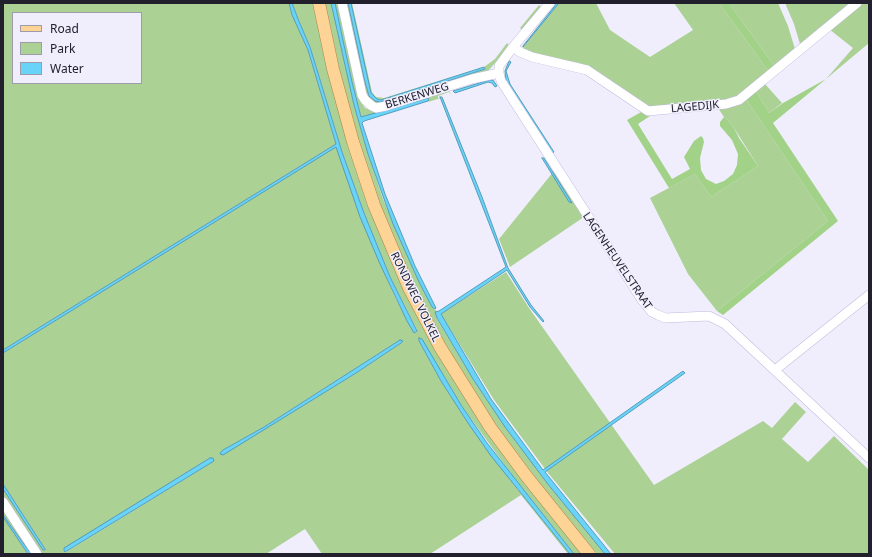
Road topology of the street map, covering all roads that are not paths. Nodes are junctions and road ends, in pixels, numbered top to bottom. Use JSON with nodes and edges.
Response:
{"nodes":[{"id":1,"x":319,"y":3,"type":"edge"},
{"id":2,"x":342,"y":3,"type":"edge"},
{"id":3,"x":550,"y":3,"type":"edge"},
{"id":4,"x":857,"y":3,"type":"edge"},
{"id":5,"x":513,"y":47,"type":"junction"},
{"id":6,"x":499,"y":73,"type":"junction"},
{"id":7,"x":869,"y":295,"type":"edge"},
{"id":8,"x":775,"y":370,"type":"junction"},
{"id":9,"x":869,"y":458,"type":"edge"},
{"id":10,"x":3,"y":502,"type":"edge"},
{"id":11,"x":37,"y":554,"type":"edge"},
{"id":12,"x":590,"y":554,"type":"edge"}],
"edges":[{"from":1,"to":12,"type":"main road","name":"RONDWEG VOLKEL"},
{"from":2,"to":6,"type":"street","name":"BERKENWEG"},
{"from":3,"to":5,"type":"street"},
{"from":4,"to":5,"type":"street","name":"LAGEDIJK"},
{"from":5,"to":6,"type":"street"},
{"from":6,"to":8,"type":"street","name":"LAGENHEUVELSTRAAT"},
{"from":7,"to":8,"type":"street"},
{"from":8,"to":9,"type":"street","name":"LAGENHEUVELSTRAAT"},
{"from":10,"to":11,"type":"street"}]}
